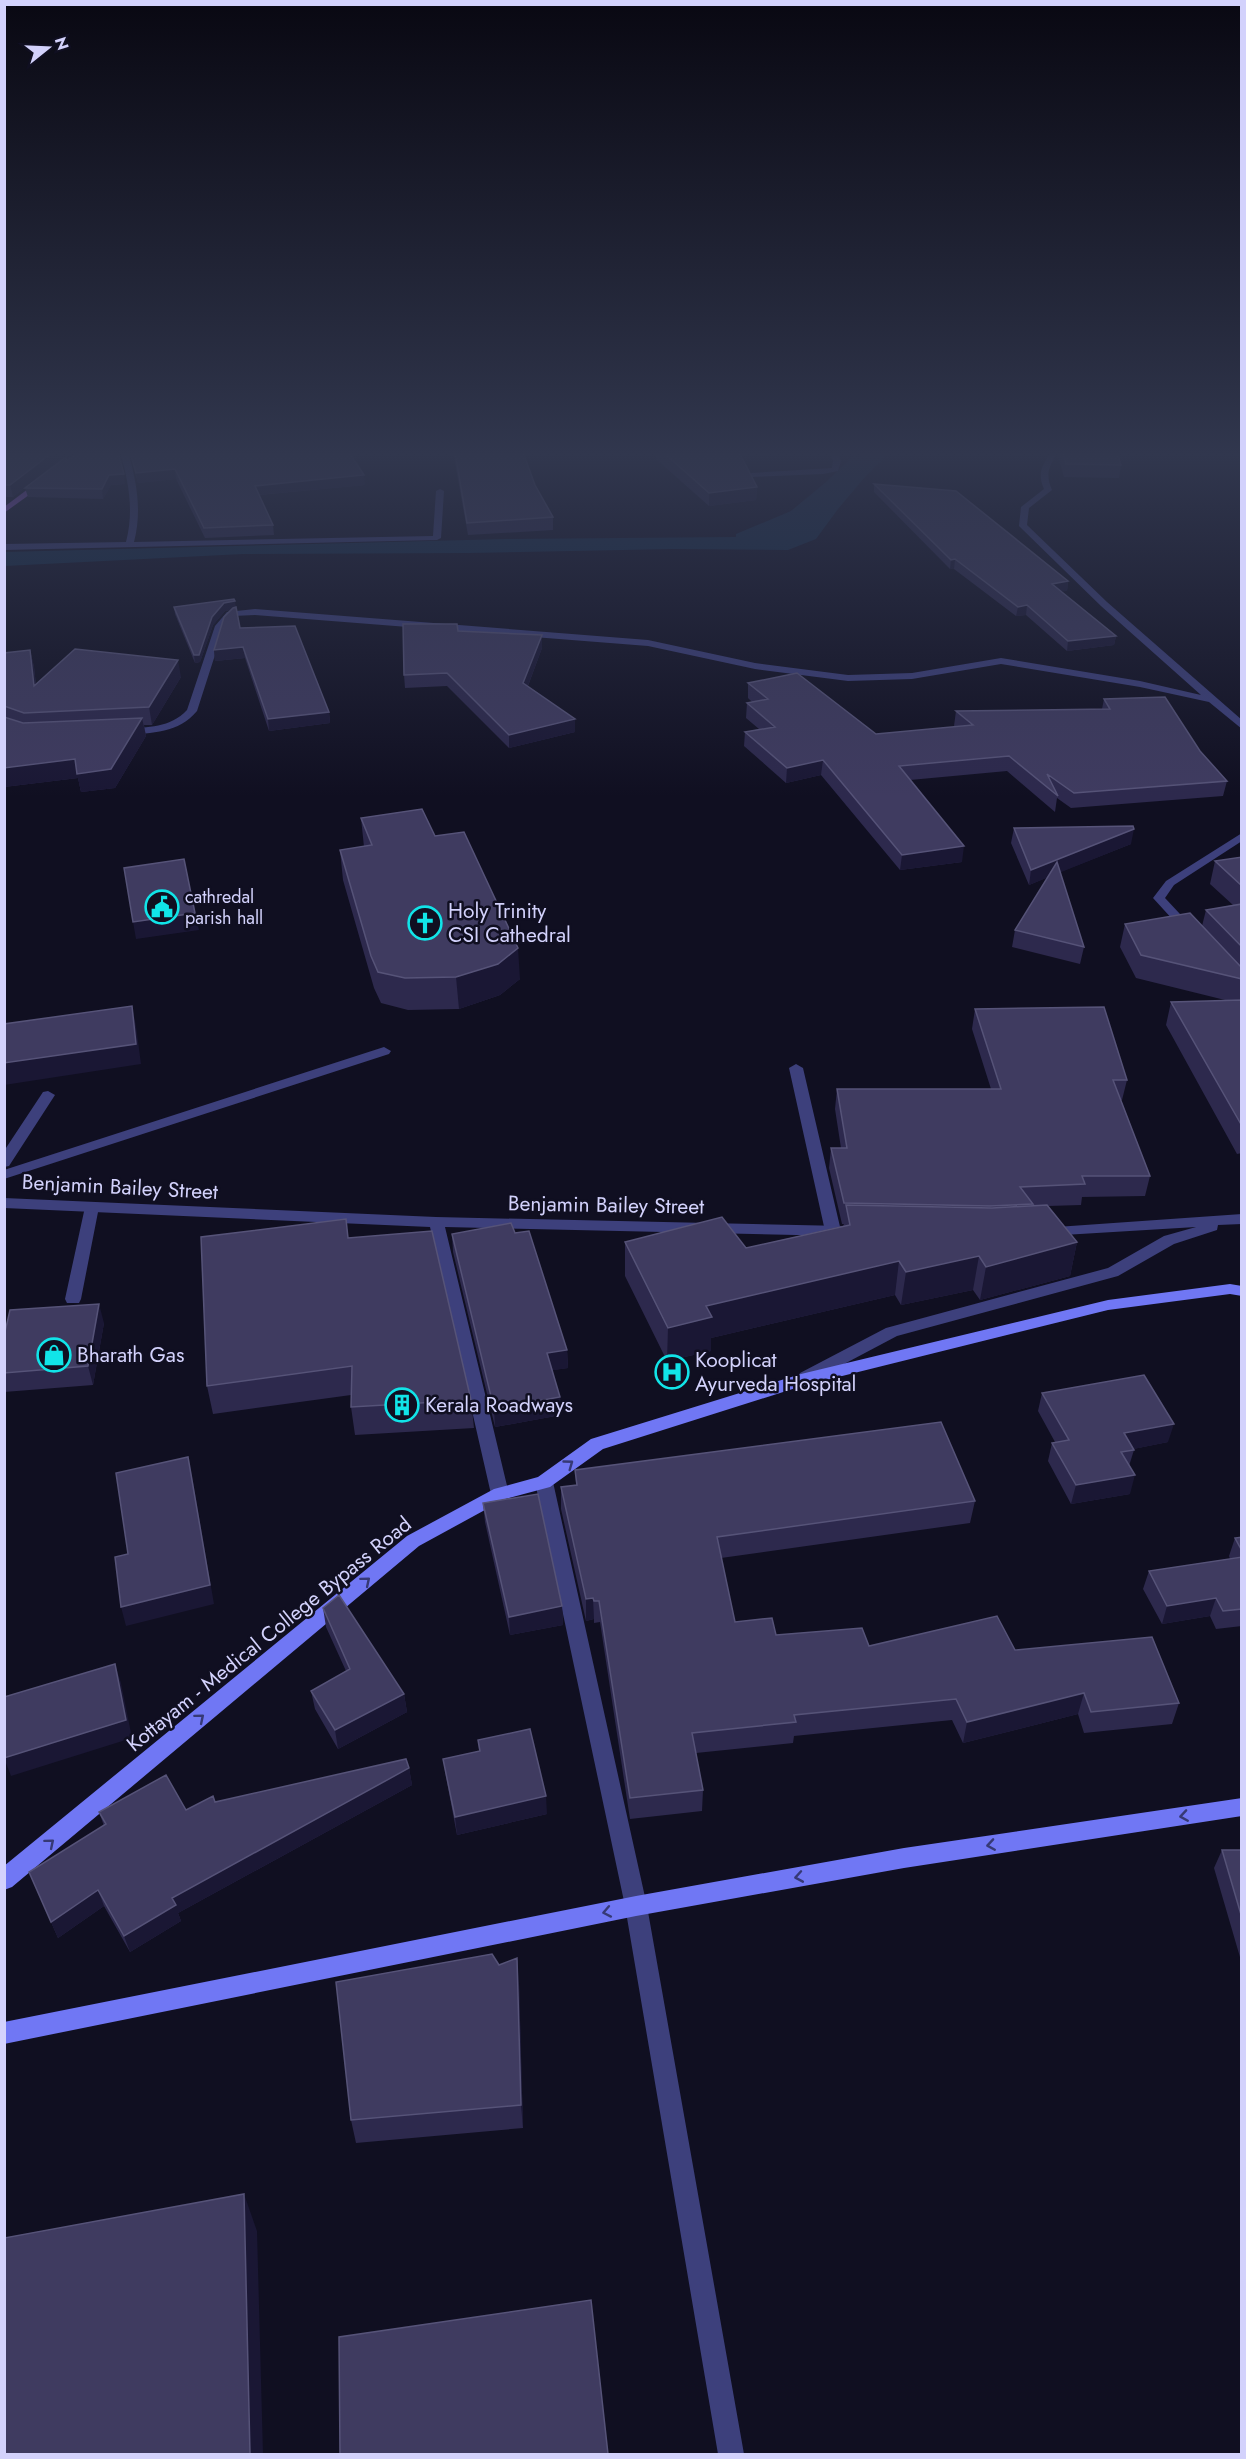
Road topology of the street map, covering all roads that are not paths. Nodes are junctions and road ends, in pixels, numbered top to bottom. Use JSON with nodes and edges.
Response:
{"nodes":[{"id":1,"x":1065,"y":567,"type":"edge"},
{"id":2,"x":1212,"y":699,"type":"junction"},
{"id":3,"x":1242,"y":726,"type":"edge"},
{"id":4,"x":116,"y":732,"type":"edge"},
{"id":5,"x":1242,"y":836,"type":"edge"},
{"id":6,"x":1201,"y":943,"type":"edge"},
{"id":7,"x":384,"y":1051,"type":"dead end"},
{"id":8,"x":795,"y":1068,"type":"dead end"},
{"id":9,"x":48,"y":1095,"type":"dead end"},
{"id":10,"x":4,"y":1163,"type":"edge"},
{"id":11,"x":4,"y":1175,"type":"edge"},
{"id":12,"x":4,"y":1203,"type":"edge"},
{"id":13,"x":92,"y":1207,"type":"junction"},
{"id":14,"x":1240,"y":1219,"type":"edge"},
{"id":15,"x":436,"y":1222,"type":"junction"},
{"id":16,"x":833,"y":1231,"type":"junction"},
{"id":17,"x":856,"y":1231,"type":"edge"},
{"id":18,"x":1032,"y":1232,"type":"edge"},
{"id":19,"x":1242,"y":1291,"type":"edge"},
{"id":20,"x":73,"y":1299,"type":"dead end"},
{"id":21,"x":801,"y":1380,"type":"junction"},
{"id":22,"x":544,"y":1482,"type":"junction"},
{"id":23,"x":500,"y":1494,"type":"junction"},
{"id":24,"x":1242,"y":1807,"type":"edge"},
{"id":25,"x":4,"y":1880,"type":"edge"},
{"id":26,"x":636,"y":1906,"type":"junction"},
{"id":27,"x":4,"y":2032,"type":"edge"},
{"id":28,"x":731,"y":2454,"type":"edge"}],
"edges":[{"from":1,"to":2,"type":"street"},
{"from":2,"to":3,"type":"street"},
{"from":2,"to":4,"type":"street"},
{"from":5,"to":6,"type":"street"},
{"from":7,"to":11,"type":"street"},
{"from":8,"to":16,"type":"street"},
{"from":9,"to":10,"type":"street"},
{"from":12,"to":13,"type":"street","name":"Benjamin Bailey Street"},
{"from":13,"to":15,"type":"street","name":"Benjamin Bailey Street"},
{"from":13,"to":20,"type":"street"},
{"from":14,"to":18,"type":"street"},
{"from":14,"to":21,"type":"street"},
{"from":15,"to":16,"type":"street","name":"Benjamin Bailey Street"},
{"from":15,"to":23,"type":"street"},
{"from":16,"to":17,"type":"street","name":"Benjamin Bailey Street"},
{"from":19,"to":21,"type":"main road","name":"Kottayam - Medical College Bypass Road"},
{"from":22,"to":21,"type":"main road","name":"Kottayam - Medical College Bypass Road","one_way":true},
{"from":22,"to":23,"type":"main road","name":"Kottayam - Medical College Bypass Road"},
{"from":22,"to":26,"type":"street"},
{"from":25,"to":23,"type":"main road","name":"Kottayam - Medical College Bypass Road","one_way":true},
{"from":24,"to":26,"type":"main road","one_way":true},
{"from":26,"to":27,"type":"main road","one_way":true},
{"from":26,"to":28,"type":"street"}]}
